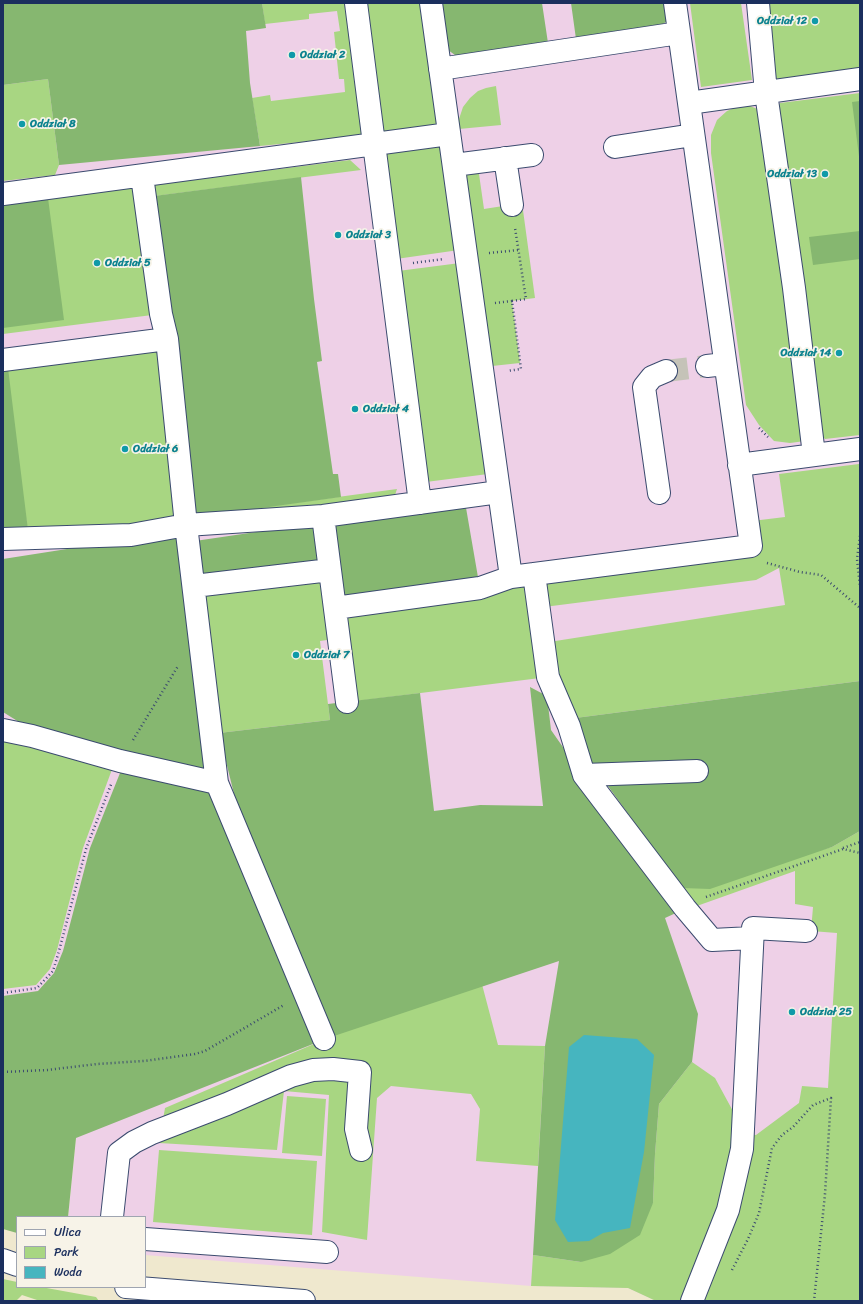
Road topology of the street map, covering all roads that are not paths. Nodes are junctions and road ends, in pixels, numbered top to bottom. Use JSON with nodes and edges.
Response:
{"nodes":[{"id":1,"x":356,"y":3,"type":"edge"},
{"id":2,"x":431,"y":3,"type":"edge"},
{"id":3,"x":675,"y":3,"type":"edge"},
{"id":4,"x":758,"y":3,"type":"edge"},
{"id":5,"x":679,"y":33,"type":"junction"},
{"id":6,"x":440,"y":68,"type":"junction"},
{"id":7,"x":860,"y":79,"type":"edge"},
{"id":8,"x":766,"y":93,"type":"junction"},
{"id":9,"x":689,"y":103,"type":"junction"},
{"id":10,"x":449,"y":134,"type":"junction"},
{"id":11,"x":693,"y":135,"type":"junction"},
{"id":12,"x":373,"y":145,"type":"junction"},
{"id":13,"x":615,"y":147,"type":"dead end"},
{"id":14,"x":532,"y":155,"type":"dead end"},
{"id":15,"x":504,"y":158,"type":"junction"},
{"id":16,"x":454,"y":165,"type":"junction"},
{"id":17,"x":142,"y":176,"type":"junction"},
{"id":18,"x":3,"y":194,"type":"edge"},
{"id":19,"x":512,"y":205,"type":"road end"},
{"id":20,"x":167,"y":339,"type":"junction"},
{"id":21,"x":3,"y":360,"type":"edge"},
{"id":22,"x":666,"y":371,"type":"tunnel mouth"},
{"id":23,"x":860,"y":449,"type":"edge"},
{"id":24,"x":814,"y":455,"type":"junction"},
{"id":25,"x":739,"y":465,"type":"junction"},
{"id":26,"x":498,"y":487,"type":"junction"},
{"id":27,"x":659,"y":493,"type":"dead end"},
{"id":28,"x":419,"y":498,"type":"junction"},
{"id":29,"x":323,"y":516,"type":"junction"},
{"id":30,"x":186,"y":525,"type":"junction"},
{"id":31,"x":3,"y":539,"type":"edge"},
{"id":32,"x":330,"y":570,"type":"junction"},
{"id":33,"x":534,"y":574,"type":"junction"},
{"id":34,"x":511,"y":577,"type":"junction"},
{"id":35,"x":194,"y":586,"type":"junction"},
{"id":36,"x":335,"y":608,"type":"junction"},
{"id":37,"x":347,"y":702,"type":"dead end"},
{"id":38,"x":3,"y":730,"type":"edge"},
{"id":39,"x":697,"y":771,"type":"dead end"},
{"id":40,"x":584,"y":775,"type":"junction"},
{"id":41,"x":217,"y":783,"type":"junction"},
{"id":42,"x":806,"y":931,"type":"dead end"},
{"id":43,"x":752,"y":938,"type":"junction"},
{"id":44,"x":324,"y":1039,"type":"dead end"},
{"id":45,"x":361,"y":1150,"type":"dead end"},
{"id":46,"x":112,"y":1216,"type":"edge"},
{"id":47,"x":146,"y":1239,"type":"edge"},
{"id":48,"x":327,"y":1252,"type":"dead end"},
{"id":49,"x":3,"y":1260,"type":"edge"},
{"id":50,"x":16,"y":1265,"type":"edge"},
{"id":51,"x":122,"y":1288,"type":"edge"},
{"id":52,"x":139,"y":1288,"type":"edge"},
{"id":53,"x":121,"y":1301,"type":"edge"},
{"id":54,"x":304,"y":1301,"type":"edge"},
{"id":55,"x":692,"y":1301,"type":"edge"}],
"edges":[{"from":1,"to":12,"type":"street"},
{"from":2,"to":6,"type":"street"},
{"from":3,"to":5,"type":"street"},
{"from":4,"to":8,"type":"street"},
{"from":5,"to":6,"type":"street"},
{"from":5,"to":9,"type":"street"},
{"from":6,"to":10,"type":"street"},
{"from":7,"to":8,"type":"street"},
{"from":8,"to":9,"type":"street"},
{"from":8,"to":24,"type":"street"},
{"from":9,"to":11,"type":"street"},
{"from":10,"to":12,"type":"street"},
{"from":10,"to":16,"type":"street"},
{"from":11,"to":13,"type":"street"},
{"from":11,"to":25,"type":"street"},
{"from":12,"to":17,"type":"street"},
{"from":12,"to":28,"type":"street"},
{"from":14,"to":15,"type":"street"},
{"from":15,"to":16,"type":"street"},
{"from":15,"to":19,"type":"street"},
{"from":16,"to":26,"type":"street"},
{"from":17,"to":18,"type":"street"},
{"from":17,"to":20,"type":"street"},
{"from":20,"to":21,"type":"street"},
{"from":20,"to":30,"type":"street"},
{"from":22,"to":27,"type":"street"},
{"from":23,"to":24,"type":"street"},
{"from":24,"to":25,"type":"street"},
{"from":25,"to":33,"type":"street"},
{"from":26,"to":28,"type":"street"},
{"from":26,"to":34,"type":"street"},
{"from":28,"to":29,"type":"street"},
{"from":29,"to":30,"type":"street"},
{"from":29,"to":32,"type":"street"},
{"from":30,"to":31,"type":"street"},
{"from":30,"to":35,"type":"street"},
{"from":32,"to":35,"type":"street"},
{"from":32,"to":36,"type":"street"},
{"from":33,"to":34,"type":"street"},
{"from":33,"to":40,"type":"street"},
{"from":34,"to":36,"type":"street"},
{"from":35,"to":41,"type":"street"},
{"from":36,"to":37,"type":"street"},
{"from":38,"to":41,"type":"street"},
{"from":39,"to":40,"type":"street"},
{"from":40,"to":43,"type":"street"},
{"from":41,"to":44,"type":"street"},
{"from":42,"to":43,"type":"street"},
{"from":43,"to":55,"type":"street"},
{"from":45,"to":46,"type":"street"},
{"from":47,"to":48,"type":"street"},
{"from":49,"to":50,"type":"street"},
{"from":51,"to":53,"type":"street"},
{"from":52,"to":54,"type":"street"}]}
